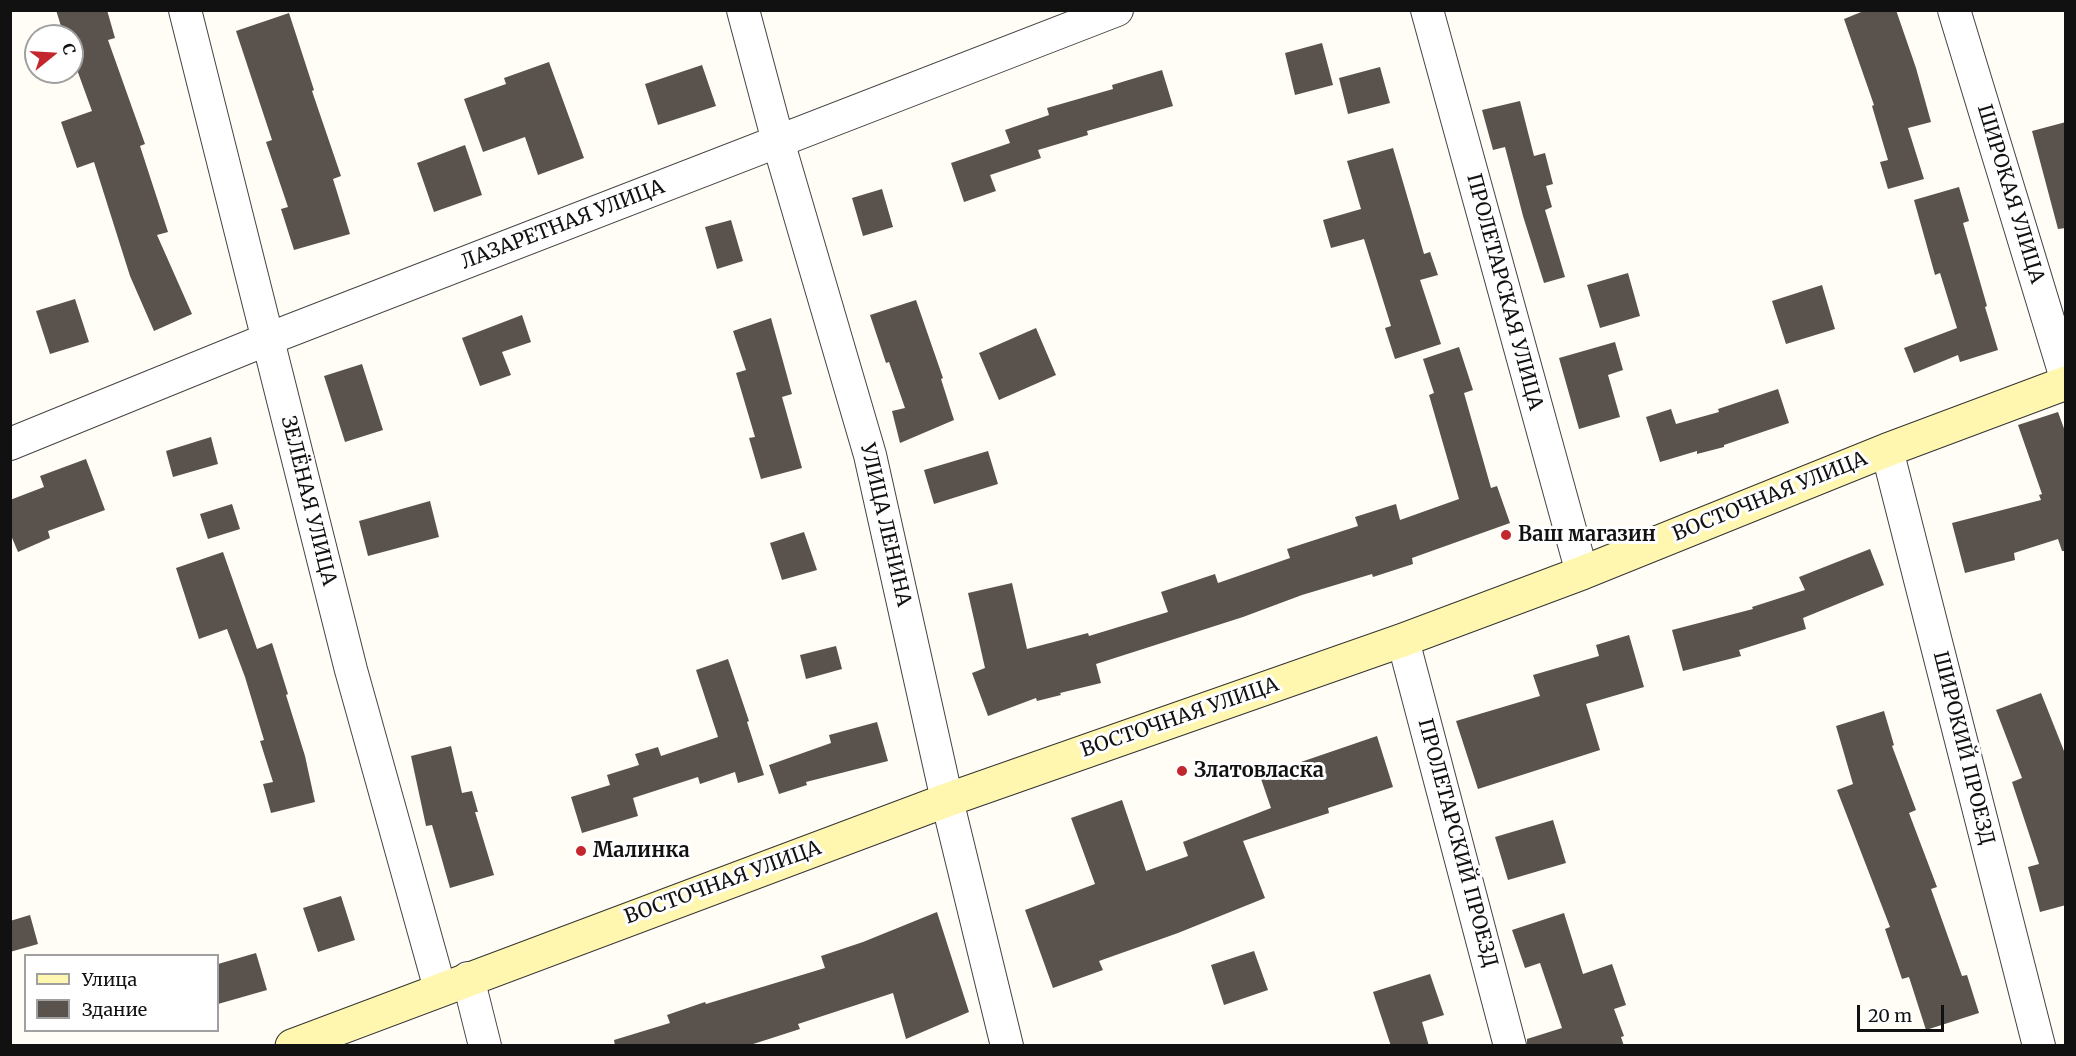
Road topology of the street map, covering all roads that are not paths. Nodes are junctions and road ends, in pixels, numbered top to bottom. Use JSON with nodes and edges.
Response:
{"nodes":[{"id":1,"x":185,"y":10,"type":"edge"},
{"id":2,"x":743,"y":10,"type":"edge"},
{"id":3,"x":1117,"y":10,"type":"edge"},
{"id":4,"x":1427,"y":10,"type":"edge"},
{"id":5,"x":1954,"y":10,"type":"edge"},
{"id":6,"x":778,"y":141,"type":"junction"},
{"id":7,"x":268,"y":339,"type":"junction"},
{"id":8,"x":2066,"y":380,"type":"edge"},
{"id":9,"x":10,"y":444,"type":"edge"},
{"id":10,"x":1887,"y":450,"type":"junction"},
{"id":11,"x":1582,"y":573,"type":"junction"},
{"id":12,"x":1403,"y":640,"type":"junction"},
{"id":13,"x":947,"y":800,"type":"junction"},
{"id":14,"x":454,"y":984,"type":"junction"},
{"id":15,"x":292,"y":1046,"type":"edge"},
{"id":16,"x":485,"y":1046,"type":"edge"},
{"id":17,"x":1007,"y":1046,"type":"edge"},
{"id":18,"x":1510,"y":1046,"type":"edge"},
{"id":19,"x":2039,"y":1046,"type":"edge"}],
"edges":[{"from":1,"to":7,"type":"street","name":"ЗЕЛЁНАЯ УЛИЦА"},
{"from":2,"to":6,"type":"street","name":"УЛИЦА ЛЕНИНА"},
{"from":3,"to":6,"type":"street","name":"ЛАЗАРЕТНАЯ УЛИЦА"},
{"from":4,"to":11,"type":"street","name":"ПРОЛЕТАРСКАЯ УЛИЦА"},
{"from":5,"to":8,"type":"street","name":"ШИРОКАЯ УЛИЦА"},
{"from":6,"to":7,"type":"street","name":"ЛАЗАРЕТНАЯ УЛИЦА"},
{"from":6,"to":13,"type":"street","name":"УЛИЦА ЛЕНИНА"},
{"from":7,"to":9,"type":"street","name":"ЛАЗАРЕТНАЯ УЛИЦА"},
{"from":7,"to":14,"type":"street","name":"ЗЕЛЁНАЯ УЛИЦА"},
{"from":8,"to":10,"type":"street","name":"ВОСТОЧНАЯ УЛИЦА"},
{"from":10,"to":11,"type":"street","name":"ВОСТОЧНАЯ УЛИЦА"},
{"from":10,"to":19,"type":"street","name":"ШИРОКИЙ ПРОЕЗД"},
{"from":11,"to":12,"type":"street","name":"ВОСТОЧНАЯ УЛИЦА"},
{"from":12,"to":13,"type":"street","name":"ВОСТОЧНАЯ УЛИЦА"},
{"from":12,"to":18,"type":"street","name":"ПРОЛЕТАРСКИЙ ПРОЕЗД"},
{"from":13,"to":14,"type":"street","name":"ВОСТОЧНАЯ УЛИЦА"},
{"from":13,"to":17,"type":"street","name":"УЛИЦА ЛЕНИНА"},
{"from":14,"to":15,"type":"street","name":"ВОСТОЧНАЯ УЛИЦА"},
{"from":14,"to":16,"type":"street","name":"ЗЕЛЁНАЯ УЛИЦА"}]}
